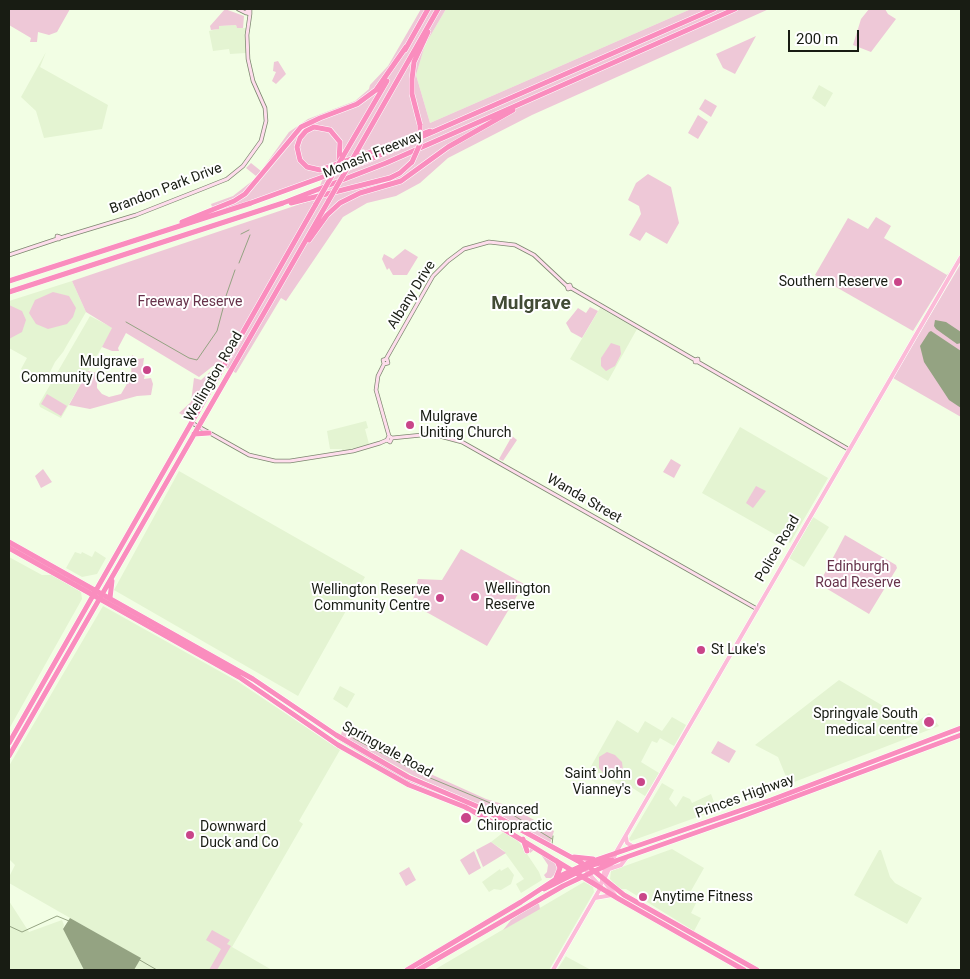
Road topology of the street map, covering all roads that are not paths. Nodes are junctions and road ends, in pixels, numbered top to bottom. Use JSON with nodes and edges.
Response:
{"nodes":[{"id":1,"x":239,"y":9,"type":"edge"},
{"id":2,"x":428,"y":9,"type":"edge"},
{"id":3,"x":714,"y":9,"type":"edge"},
{"id":4,"x":735,"y":9,"type":"edge"},
{"id":5,"x":437,"y":10,"type":"edge"},
{"id":6,"x":248,"y":11,"type":"edge"},
{"id":7,"x":406,"y":47,"type":"junction"},
{"id":8,"x":535,"y":97,"type":"junction"},
{"id":9,"x":468,"y":117,"type":"junction"},
{"id":10,"x":340,"y":161,"type":"junction"},
{"id":11,"x":240,"y":218,"type":"junction"},
{"id":12,"x":157,"y":233,"type":"junction"},
{"id":13,"x":9,"y":255,"type":"edge"},
{"id":14,"x":961,"y":257,"type":"edge"},
{"id":15,"x":288,"y":270,"type":"junction"},
{"id":16,"x":9,"y":281,"type":"edge"},
{"id":17,"x":9,"y":292,"type":"edge"},
{"id":18,"x":225,"y":364,"type":"junction"},
{"id":19,"x":231,"y":368,"type":"junction"},
{"id":20,"x":192,"y":423,"type":"junction"},
{"id":21,"x":198,"y":427,"type":"junction"},
{"id":22,"x":208,"y":433,"type":"junction"},
{"id":23,"x":194,"y":434,"type":"junction"},
{"id":24,"x":389,"y":438,"type":"junction"},
{"id":25,"x":848,"y":449,"type":"junction"},
{"id":26,"x":9,"y":542,"type":"edge"},
{"id":27,"x":9,"y":548,"type":"edge"},
{"id":28,"x":113,"y":576,"type":"junction"},
{"id":29,"x":99,"y":583,"type":"junction"},
{"id":30,"x":85,"y":584,"type":"junction"},
{"id":31,"x":84,"y":590,"type":"junction"},
{"id":32,"x":94,"y":592,"type":"junction"},
{"id":33,"x":101,"y":596,"type":"junction"},
{"id":34,"x":110,"y":598,"type":"junction"},
{"id":35,"x":96,"y":606,"type":"junction"},
{"id":36,"x":112,"y":606,"type":"junction"},
{"id":37,"x":84,"y":609,"type":"junction"},
{"id":38,"x":756,"y":609,"type":"junction"},
{"id":39,"x":286,"y":701,"type":"junction"},
{"id":40,"x":282,"y":707,"type":"junction"},
{"id":41,"x":961,"y":728,"type":"edge"},
{"id":42,"x":961,"y":735,"type":"edge"},
{"id":43,"x":9,"y":743,"type":"edge"},
{"id":44,"x":9,"y":756,"type":"edge"},
{"id":45,"x":854,"y":772,"type":"junction"},
{"id":46,"x":626,"y":837,"type":"junction"},
{"id":47,"x":523,"y":839,"type":"junction"},
{"id":48,"x":634,"y":847,"type":"junction"},
{"id":49,"x":527,"y":851,"type":"dead end"},
{"id":50,"x":616,"y":853,"type":"junction"},
{"id":51,"x":566,"y":856,"type":"junction"},
{"id":52,"x":627,"y":856,"type":"junction"},
{"id":53,"x":598,"y":858,"type":"junction"},
{"id":54,"x":556,"y":859,"type":"junction"},
{"id":55,"x":612,"y":863,"type":"junction"},
{"id":56,"x":587,"y":867,"type":"junction"},
{"id":57,"x":577,"y":873,"type":"junction"},
{"id":58,"x":556,"y":878,"type":"junction"},
{"id":59,"x":603,"y":880,"type":"junction"},
{"id":60,"x":600,"y":888,"type":"junction"},
{"id":61,"x":539,"y":891,"type":"junction"},
{"id":62,"x":612,"y":895,"type":"junction"},
{"id":63,"x":595,"y":898,"type":"junction"},
{"id":64,"x":619,"y":900,"type":"junction"},
{"id":65,"x":496,"y":922,"type":"junction"},
{"id":66,"x":407,"y":970,"type":"edge"},
{"id":67,"x":418,"y":970,"type":"edge"},
{"id":68,"x":553,"y":970,"type":"edge"},
{"id":69,"x":744,"y":970,"type":"edge"},
{"id":70,"x":757,"y":970,"type":"edge"}],
"edges":[{"from":1,"to":6,"type":"street"},
{"from":2,"to":7,"type":"highway","name":"Wellington Road"},
{"from":3,"to":9,"type":"highway","name":"Monash Freeway"},
{"from":4,"to":8,"type":"highway","name":"Monash Freeway"},
{"from":5,"to":11,"type":"highway","bridge":true},
{"from":5,"to":15,"type":"highway","name":"Wellington Road","bridge":true},
{"from":6,"to":13,"type":"street","name":"Brandon Park Drive"},
{"from":7,"to":10,"type":"highway","name":"Wellington Road"},
{"from":7,"to":12,"type":"highway"},
{"from":8,"to":11,"type":"highway","name":"Monash Freeway"},
{"from":8,"to":15,"type":"highway"},
{"from":9,"to":10,"type":"highway"},
{"from":9,"to":12,"type":"highway","name":"Monash Freeway"},
{"from":10,"to":18,"type":"highway","name":"Wellington Road","bridge":true},
{"from":11,"to":17,"type":"highway","name":"Monash Freeway"},
{"from":12,"to":16,"type":"highway","name":"Monash Freeway"},
{"from":14,"to":25,"type":"main road","name":"Police Road"},
{"from":15,"to":19,"type":"highway","name":"Wellington Road"},
{"from":18,"to":19,"type":"highway"},
{"from":18,"to":20,"type":"highway","name":"Wellington Road"},
{"from":19,"to":21,"type":"highway","name":"Wellington Road"},
{"from":20,"to":21,"type":"street","name":"Wanda Street"},
{"from":20,"to":29,"type":"highway","name":"Wellington Road"},
{"from":21,"to":22,"type":"street","name":"Wanda Street"},
{"from":21,"to":23,"type":"highway","name":"Wellington Road"},
{"from":22,"to":23,"type":"highway"},
{"from":22,"to":24,"type":"street","name":"Wanda Street"},
{"from":23,"to":28,"type":"highway","name":"Wellington Road"},
{"from":24,"to":25,"type":"street","name":"Albany Drive"},
{"from":24,"to":38,"type":"street","name":"Wanda Street"},
{"from":25,"to":38,"type":"main road","name":"Police Road"},
{"from":26,"to":30,"type":"highway","name":"Springvale Road"},
{"from":27,"to":31,"type":"highway","name":"Springvale Road"},
{"from":28,"to":33,"type":"highway","name":"Wellington Road"},
{"from":28,"to":34,"type":"highway"},
{"from":29,"to":30,"type":"highway"},
{"from":29,"to":32,"type":"highway","name":"Wellington Road"},
{"from":30,"to":32,"type":"highway","name":"Springvale Road"},
{"from":31,"to":32,"type":"highway","name":"Springvale Road"},
{"from":31,"to":37,"type":"highway"},
{"from":32,"to":33,"type":"highway","name":"Springvale Road"},
{"from":32,"to":37,"type":"highway","name":"Wellington Road"},
{"from":33,"to":34,"type":"highway","name":"Springvale Road"},
{"from":33,"to":35,"type":"highway","name":"Wellington Road"},
{"from":33,"to":36,"type":"highway","name":"Springvale Road"},
{"from":34,"to":39,"type":"highway","name":"Springvale Road"},
{"from":35,"to":36,"type":"highway"},
{"from":35,"to":44,"type":"highway","name":"Wellington Road"},
{"from":36,"to":40,"type":"highway","name":"Springvale Road"},
{"from":37,"to":43,"type":"highway","name":"Wellington Road"},
{"from":38,"to":46,"type":"main road","name":"Police Road"},
{"from":39,"to":40,"type":"highway"},
{"from":39,"to":51,"type":"highway","name":"Springvale Road"},
{"from":40,"to":47,"type":"highway","name":"Springvale Road"},
{"from":41,"to":45,"type":"highway","name":"Princes Highway"},
{"from":42,"to":45,"type":"highway","name":"Princes Highway"},
{"from":45,"to":48,"type":"highway","name":"Princes Highway"},
{"from":45,"to":52,"type":"highway","name":"Princes Highway"},
{"from":46,"to":48,"type":"main road"},
{"from":46,"to":50,"type":"main road","name":"Police Road"},
{"from":47,"to":49,"type":"highway"},
{"from":47,"to":54,"type":"highway","name":"Springvale Road"},
{"from":48,"to":50,"type":"highway","name":"Princes Highway"},
{"from":50,"to":53,"type":"highway","name":"Princes Highway"},
{"from":50,"to":55,"type":"main road","name":"Police Road"},
{"from":51,"to":53,"type":"highway"},
{"from":51,"to":56,"type":"highway","name":"Springvale Road"},
{"from":52,"to":55,"type":"highway","name":"Princes Highway"},
{"from":52,"to":55,"type":"main road"},
{"from":53,"to":56,"type":"highway","name":"Princes Highway"},
{"from":54,"to":57,"type":"highway","name":"Springvale Road"},
{"from":54,"to":58,"type":"highway"},
{"from":55,"to":56,"type":"highway","name":"Princes Highway"},
{"from":55,"to":59,"type":"main road","name":"Police Road"},
{"from":56,"to":57,"type":"highway","name":"Princes Highway"},
{"from":56,"to":59,"type":"highway","name":"Springvale Road"},
{"from":56,"to":60,"type":"main road"},
{"from":57,"to":58,"type":"highway","name":"Princes Highway"},
{"from":57,"to":60,"type":"highway","name":"Springvale Road"},
{"from":57,"to":61,"type":"highway","name":"Princes Highway"},
{"from":57,"to":65,"type":"highway","name":"Princes Highway"},
{"from":58,"to":61,"type":"highway","name":"Princes Highway"},
{"from":59,"to":60,"type":"main road","name":"Police Road"},
{"from":59,"to":64,"type":"main road"},
{"from":59,"to":70,"type":"highway","name":"Springvale Road"},
{"from":60,"to":62,"type":"highway","name":"Springvale Road"},
{"from":60,"to":63,"type":"main road","name":"Police Road"},
{"from":61,"to":65,"type":"highway","name":"Princes Highway"},
{"from":62,"to":63,"type":"main road"},
{"from":62,"to":64,"type":"highway","name":"Springvale Road"},
{"from":63,"to":68,"type":"main road","name":"Police Road"},
{"from":64,"to":69,"type":"highway","name":"Springvale Road"},
{"from":65,"to":66,"type":"highway","name":"Princes Highway"},
{"from":65,"to":67,"type":"highway","name":"Princes Highway"}]}
